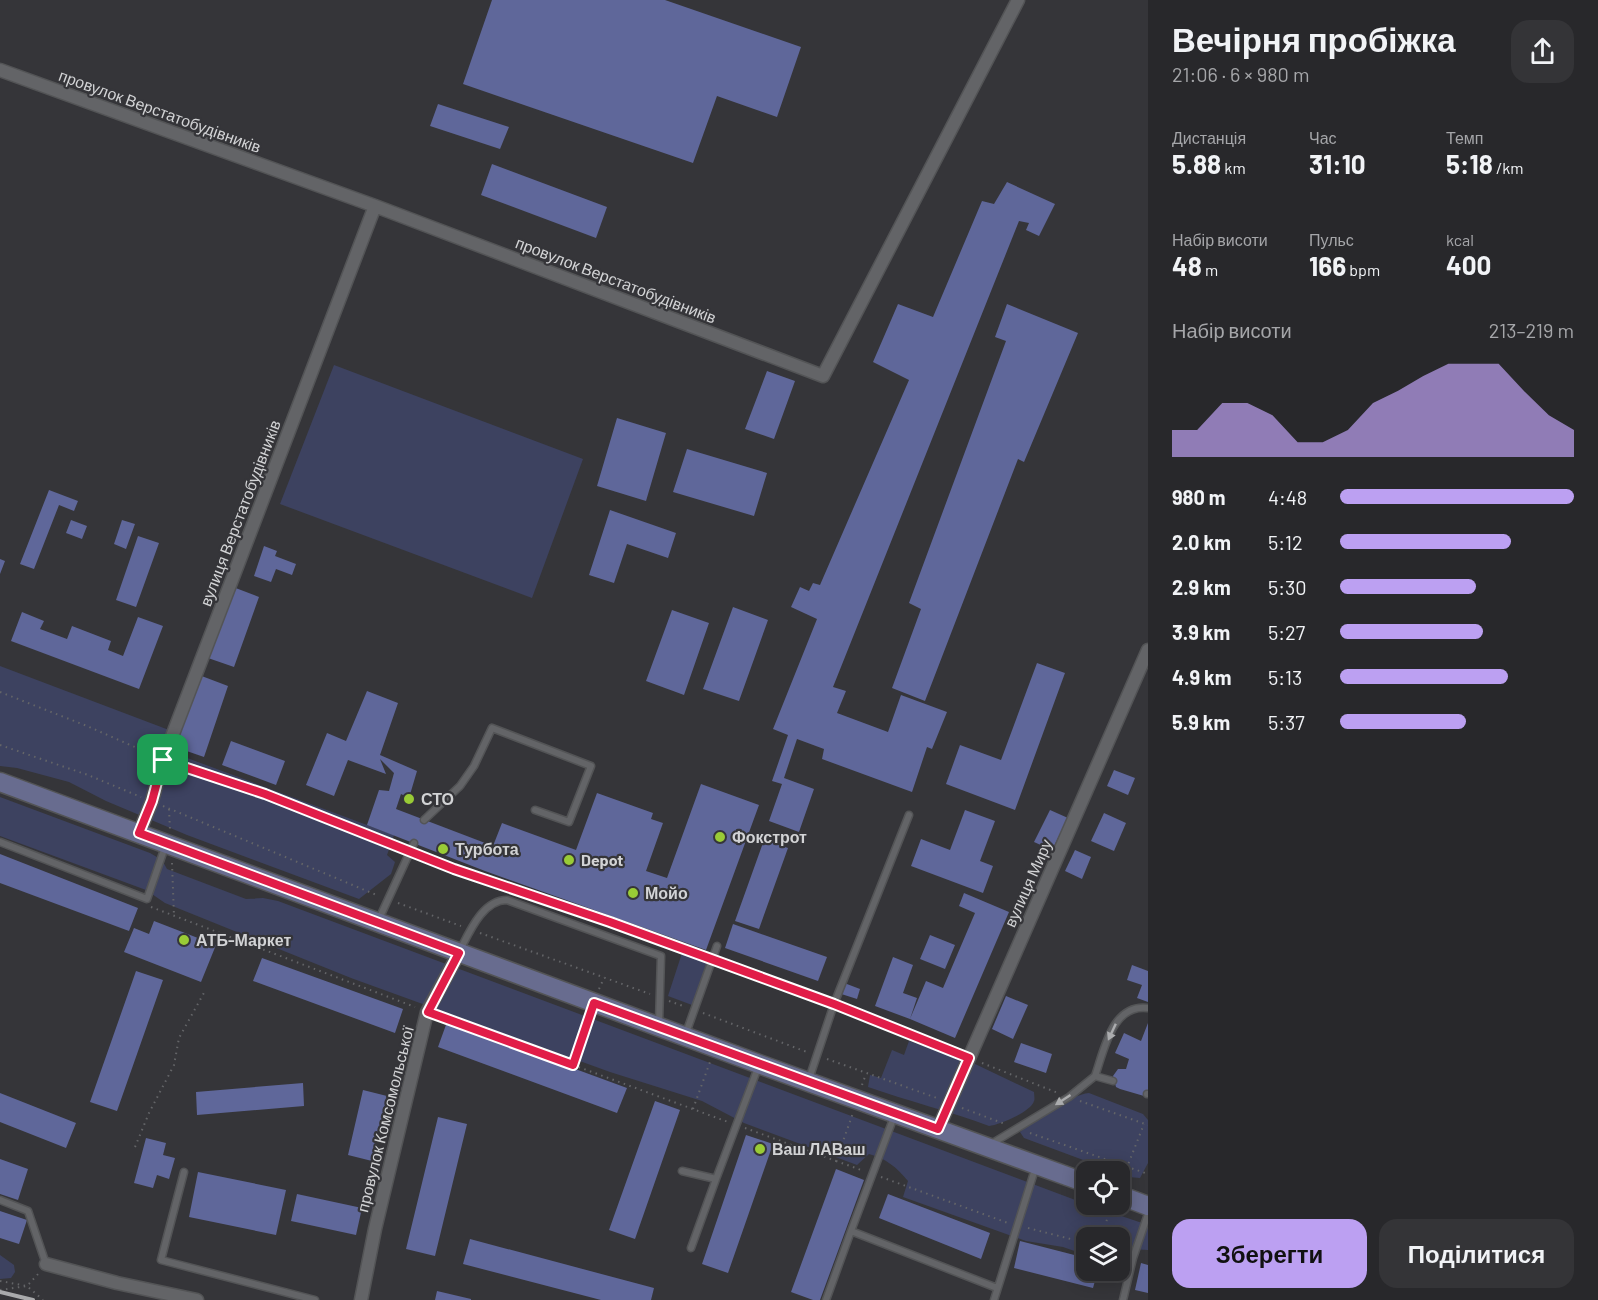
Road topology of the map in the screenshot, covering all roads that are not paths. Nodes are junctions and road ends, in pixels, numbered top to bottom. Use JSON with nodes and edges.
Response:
{"nodes":[{"id":1,"x":1018,"y":0,"type":"edge"},
{"id":2,"x":0,"y":70,"type":"edge"},
{"id":3,"x":375,"y":206,"type":"junction"},
{"id":4,"x":1148,"y":650,"type":"edge"},
{"id":5,"x":0,"y":782,"type":"edge"},
{"id":6,"x":535,"y":810,"type":"dead end"},
{"id":7,"x":909,"y":815,"type":"dead end"},
{"id":8,"x":424,"y":820,"type":"dead end"},
{"id":9,"x":139,"y":833,"type":"junction"},
{"id":10,"x":0,"y":842,"type":"edge"},
{"id":11,"x":166,"y":843,"type":"junction"},
{"id":12,"x":414,"y":843,"type":"dead end"},
{"id":13,"x":377,"y":922,"type":"junction"},
{"id":14,"x":717,"y":946,"type":"dead end"},
{"id":15,"x":459,"y":953,"type":"junction"},
{"id":16,"x":1148,"y":1008,"type":"edge"},
{"id":17,"x":659,"y":1027,"type":"junction"},
{"id":18,"x":685,"y":1036,"type":"junction"},
{"id":19,"x":759,"y":1065,"type":"junction"},
{"id":20,"x":1095,"y":1076,"type":"junction"},
{"id":21,"x":808,"y":1082,"type":"junction"},
{"id":22,"x":1113,"y":1082,"type":"dead end"},
{"id":23,"x":896,"y":1114,"type":"junction"},
{"id":24,"x":938,"y":1129,"type":"junction"},
{"id":25,"x":987,"y":1147,"type":"junction"},
{"id":26,"x":1036,"y":1166,"type":"junction"},
{"id":27,"x":682,"y":1171,"type":"dead end"},
{"id":28,"x":184,"y":1172,"type":"dead end"},
{"id":29,"x":716,"y":1179,"type":"junction"},
{"id":30,"x":1076,"y":1180,"type":"edge"},
{"id":31,"x":1130,"y":1199,"type":"edge"},
{"id":32,"x":0,"y":1200,"type":"edge"},
{"id":33,"x":1148,"y":1206,"type":"edge"},
{"id":34,"x":1148,"y":1214,"type":"edge"},
{"id":35,"x":852,"y":1231,"type":"junction"},
{"id":36,"x":691,"y":1248,"type":"dead end"},
{"id":37,"x":46,"y":1264,"type":"joint"},
{"id":38,"x":997,"y":1288,"type":"junction"},
{"id":39,"x":197,"y":1300,"type":"edge"},
{"id":40,"x":315,"y":1300,"type":"edge"},
{"id":41,"x":361,"y":1300,"type":"edge"},
{"id":42,"x":826,"y":1300,"type":"edge"},
{"id":43,"x":994,"y":1300,"type":"edge"},
{"id":44,"x":1123,"y":1300,"type":"edge"}],
"edges":[{"from":1,"to":3,"type":"street","name":"провулок Верстатобудівників"},
{"from":2,"to":3,"type":"street","name":"провулок Верстатобудівників"},
{"from":3,"to":9,"type":"street","name":"вулиця Верстатобудівників"},
{"from":4,"to":24,"type":"street","name":"вулиця Миру"},
{"from":5,"to":9,"type":"main road"},
{"from":6,"to":8,"type":"lane"},
{"from":7,"to":21,"type":"lane"},
{"from":9,"to":11,"type":"main road"},
{"from":10,"to":11,"type":"lane"},
{"from":11,"to":13,"type":"main road"},
{"from":12,"to":13,"type":"lane"},
{"from":13,"to":15,"type":"main road"},
{"from":14,"to":18,"type":"lane"},
{"from":15,"to":17,"type":"main road"},
{"from":15,"to":17,"type":"lane"},
{"from":15,"to":41,"type":"street","name":"провулок Комсомольської"},
{"from":16,"to":20,"type":"lane","one_way":true},
{"from":17,"to":18,"type":"main road"},
{"from":18,"to":19,"type":"main road"},
{"from":19,"to":21,"type":"main road"},
{"from":19,"to":29,"type":"lane"},
{"from":20,"to":22,"type":"lane"},
{"from":20,"to":25,"type":"lane","one_way":true},
{"from":21,"to":23,"type":"main road"},
{"from":23,"to":24,"type":"main road"},
{"from":23,"to":35,"type":"lane"},
{"from":24,"to":25,"type":"main road"},
{"from":25,"to":26,"type":"main road"},
{"from":26,"to":30,"type":"main road"},
{"from":26,"to":38,"type":"lane"},
{"from":27,"to":29,"type":"lane"},
{"from":28,"to":40,"type":"lane"},
{"from":29,"to":36,"type":"lane"},
{"from":31,"to":33,"type":"main road"},
{"from":32,"to":37,"type":"lane"},
{"from":34,"to":44,"type":"lane"},
{"from":35,"to":38,"type":"lane"},
{"from":35,"to":42,"type":"lane"},
{"from":37,"to":39,"type":"street"},
{"from":38,"to":43,"type":"lane"}]}
